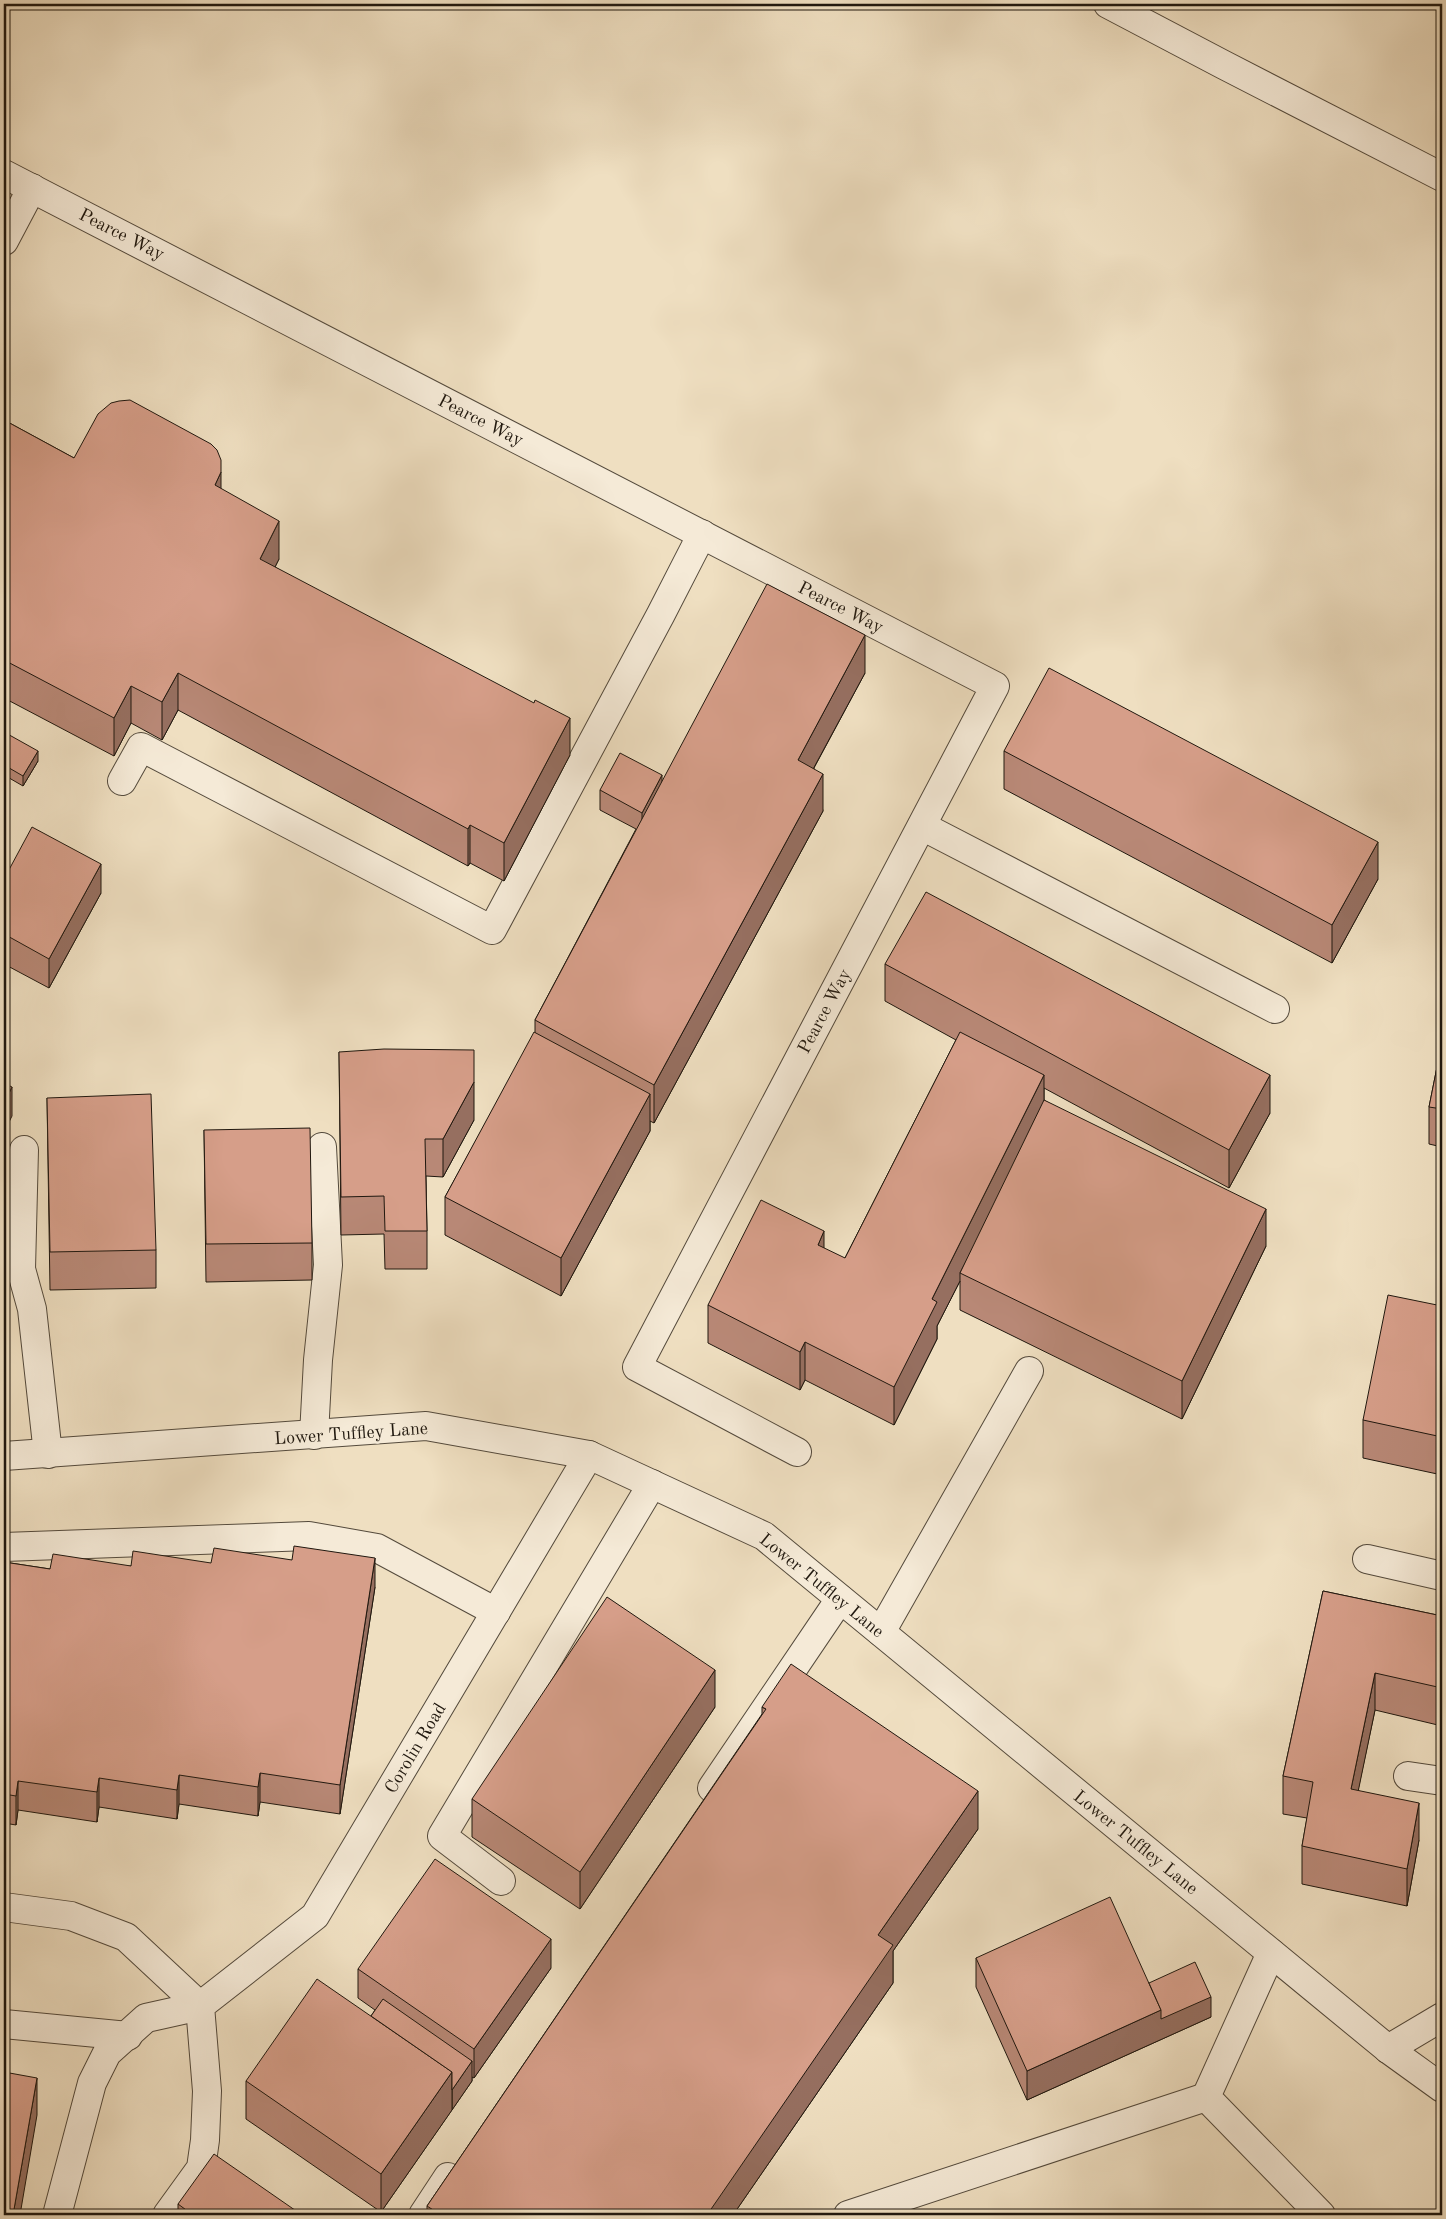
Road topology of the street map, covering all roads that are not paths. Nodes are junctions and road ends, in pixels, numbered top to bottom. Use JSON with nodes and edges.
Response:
{"nodes":[{"id":1,"x":1108,"y":4,"type":"edge"},
{"id":2,"x":4,"y":174,"type":"edge"},
{"id":3,"x":1442,"y":177,"type":"edge"},
{"id":4,"x":32,"y":188,"type":"junction"},
{"id":5,"x":4,"y":241,"type":"edge"},
{"id":6,"x":702,"y":534,"type":"junction"},
{"id":7,"x":122,"y":781,"type":"dead end"},
{"id":8,"x":922,"y":826,"type":"junction"},
{"id":9,"x":1275,"y":1009,"type":"dead end"},
{"id":10,"x":322,"y":1147,"type":"dead end"},
{"id":11,"x":24,"y":1150,"type":"dead end"},
{"id":12,"x":1029,"y":1371,"type":"dead end"},
{"id":13,"x":314,"y":1435,"type":"junction"},
{"id":14,"x":797,"y":1452,"type":"dead end"},
{"id":15,"x":48,"y":1454,"type":"junction"},
{"id":16,"x":589,"y":1455,"type":"junction"},
{"id":17,"x":4,"y":1456,"type":"edge"},
{"id":18,"x":652,"y":1484,"type":"junction"},
{"id":19,"x":4,"y":1547,"type":"edge"},
{"id":20,"x":1367,"y":1559,"type":"dead end"},
{"id":21,"x":1442,"y":1576,"type":"edge"},
{"id":22,"x":840,"y":1599,"type":"junction"},
{"id":23,"x":496,"y":1612,"type":"junction"},
{"id":24,"x":881,"y":1632,"type":"junction"},
{"id":25,"x":1408,"y":1776,"type":"dead end"},
{"id":26,"x":1442,"y":1782,"type":"edge"},
{"id":27,"x":700,"y":1806,"type":"edge"},
{"id":28,"x":501,"y":1881,"type":"dead end"},
{"id":29,"x":4,"y":1907,"type":"edge"},
{"id":30,"x":1271,"y":1953,"type":"junction"},
{"id":31,"x":200,"y":2006,"type":"junction"},
{"id":32,"x":1442,"y":2017,"type":"edge"},
{"id":33,"x":4,"y":2024,"type":"edge"},
{"id":34,"x":128,"y":2036,"type":"junction"},
{"id":35,"x":1388,"y":2049,"type":"junction"},
{"id":36,"x":1442,"y":2088,"type":"edge"},
{"id":37,"x":1206,"y":2097,"type":"junction"},
{"id":38,"x":464,"y":2153,"type":"edge"},
{"id":39,"x":57,"y":2215,"type":"edge"},
{"id":40,"x":167,"y":2215,"type":"edge"},
{"id":41,"x":423,"y":2215,"type":"edge"},
{"id":42,"x":848,"y":2215,"type":"edge"},
{"id":43,"x":1321,"y":2215,"type":"edge"}],
"edges":[{"from":1,"to":3,"type":"street"},
{"from":2,"to":4,"type":"street","name":"Pearce Way"},
{"from":4,"to":5,"type":"street"},
{"from":4,"to":6,"type":"street","name":"Pearce Way"},
{"from":6,"to":7,"type":"street"},
{"from":6,"to":8,"type":"street","name":"Pearce Way"},
{"from":8,"to":9,"type":"street"},
{"from":8,"to":14,"type":"street","name":"Pearce Way"},
{"from":10,"to":13,"type":"street"},
{"from":11,"to":15,"type":"street"},
{"from":12,"to":24,"type":"street"},
{"from":13,"to":15,"type":"street","name":"Lower Tuffley Lane"},
{"from":13,"to":16,"type":"street","name":"Lower Tuffley Lane"},
{"from":15,"to":17,"type":"street","name":"Lower Tuffley Lane"},
{"from":16,"to":18,"type":"street","name":"Lower Tuffley Lane"},
{"from":16,"to":23,"type":"street","name":"Corolin Road"},
{"from":18,"to":22,"type":"street","name":"Lower Tuffley Lane"},
{"from":18,"to":28,"type":"street"},
{"from":19,"to":23,"type":"street"},
{"from":20,"to":21,"type":"street"},
{"from":22,"to":24,"type":"street","name":"Lower Tuffley Lane"},
{"from":22,"to":27,"type":"street"},
{"from":23,"to":31,"type":"street","name":"Corolin Road"},
{"from":24,"to":30,"type":"street","name":"Lower Tuffley Lane"},
{"from":25,"to":26,"type":"street"},
{"from":29,"to":31,"type":"street"},
{"from":30,"to":35,"type":"street","name":"Lower Tuffley Lane"},
{"from":30,"to":37,"type":"street"},
{"from":31,"to":34,"type":"street"},
{"from":31,"to":40,"type":"street"},
{"from":32,"to":35,"type":"street"},
{"from":33,"to":34,"type":"street"},
{"from":34,"to":39,"type":"street"},
{"from":35,"to":36,"type":"street","name":"Lower Tuffley Lane"},
{"from":37,"to":42,"type":"street"},
{"from":37,"to":43,"type":"street"},
{"from":38,"to":41,"type":"street"}]}
